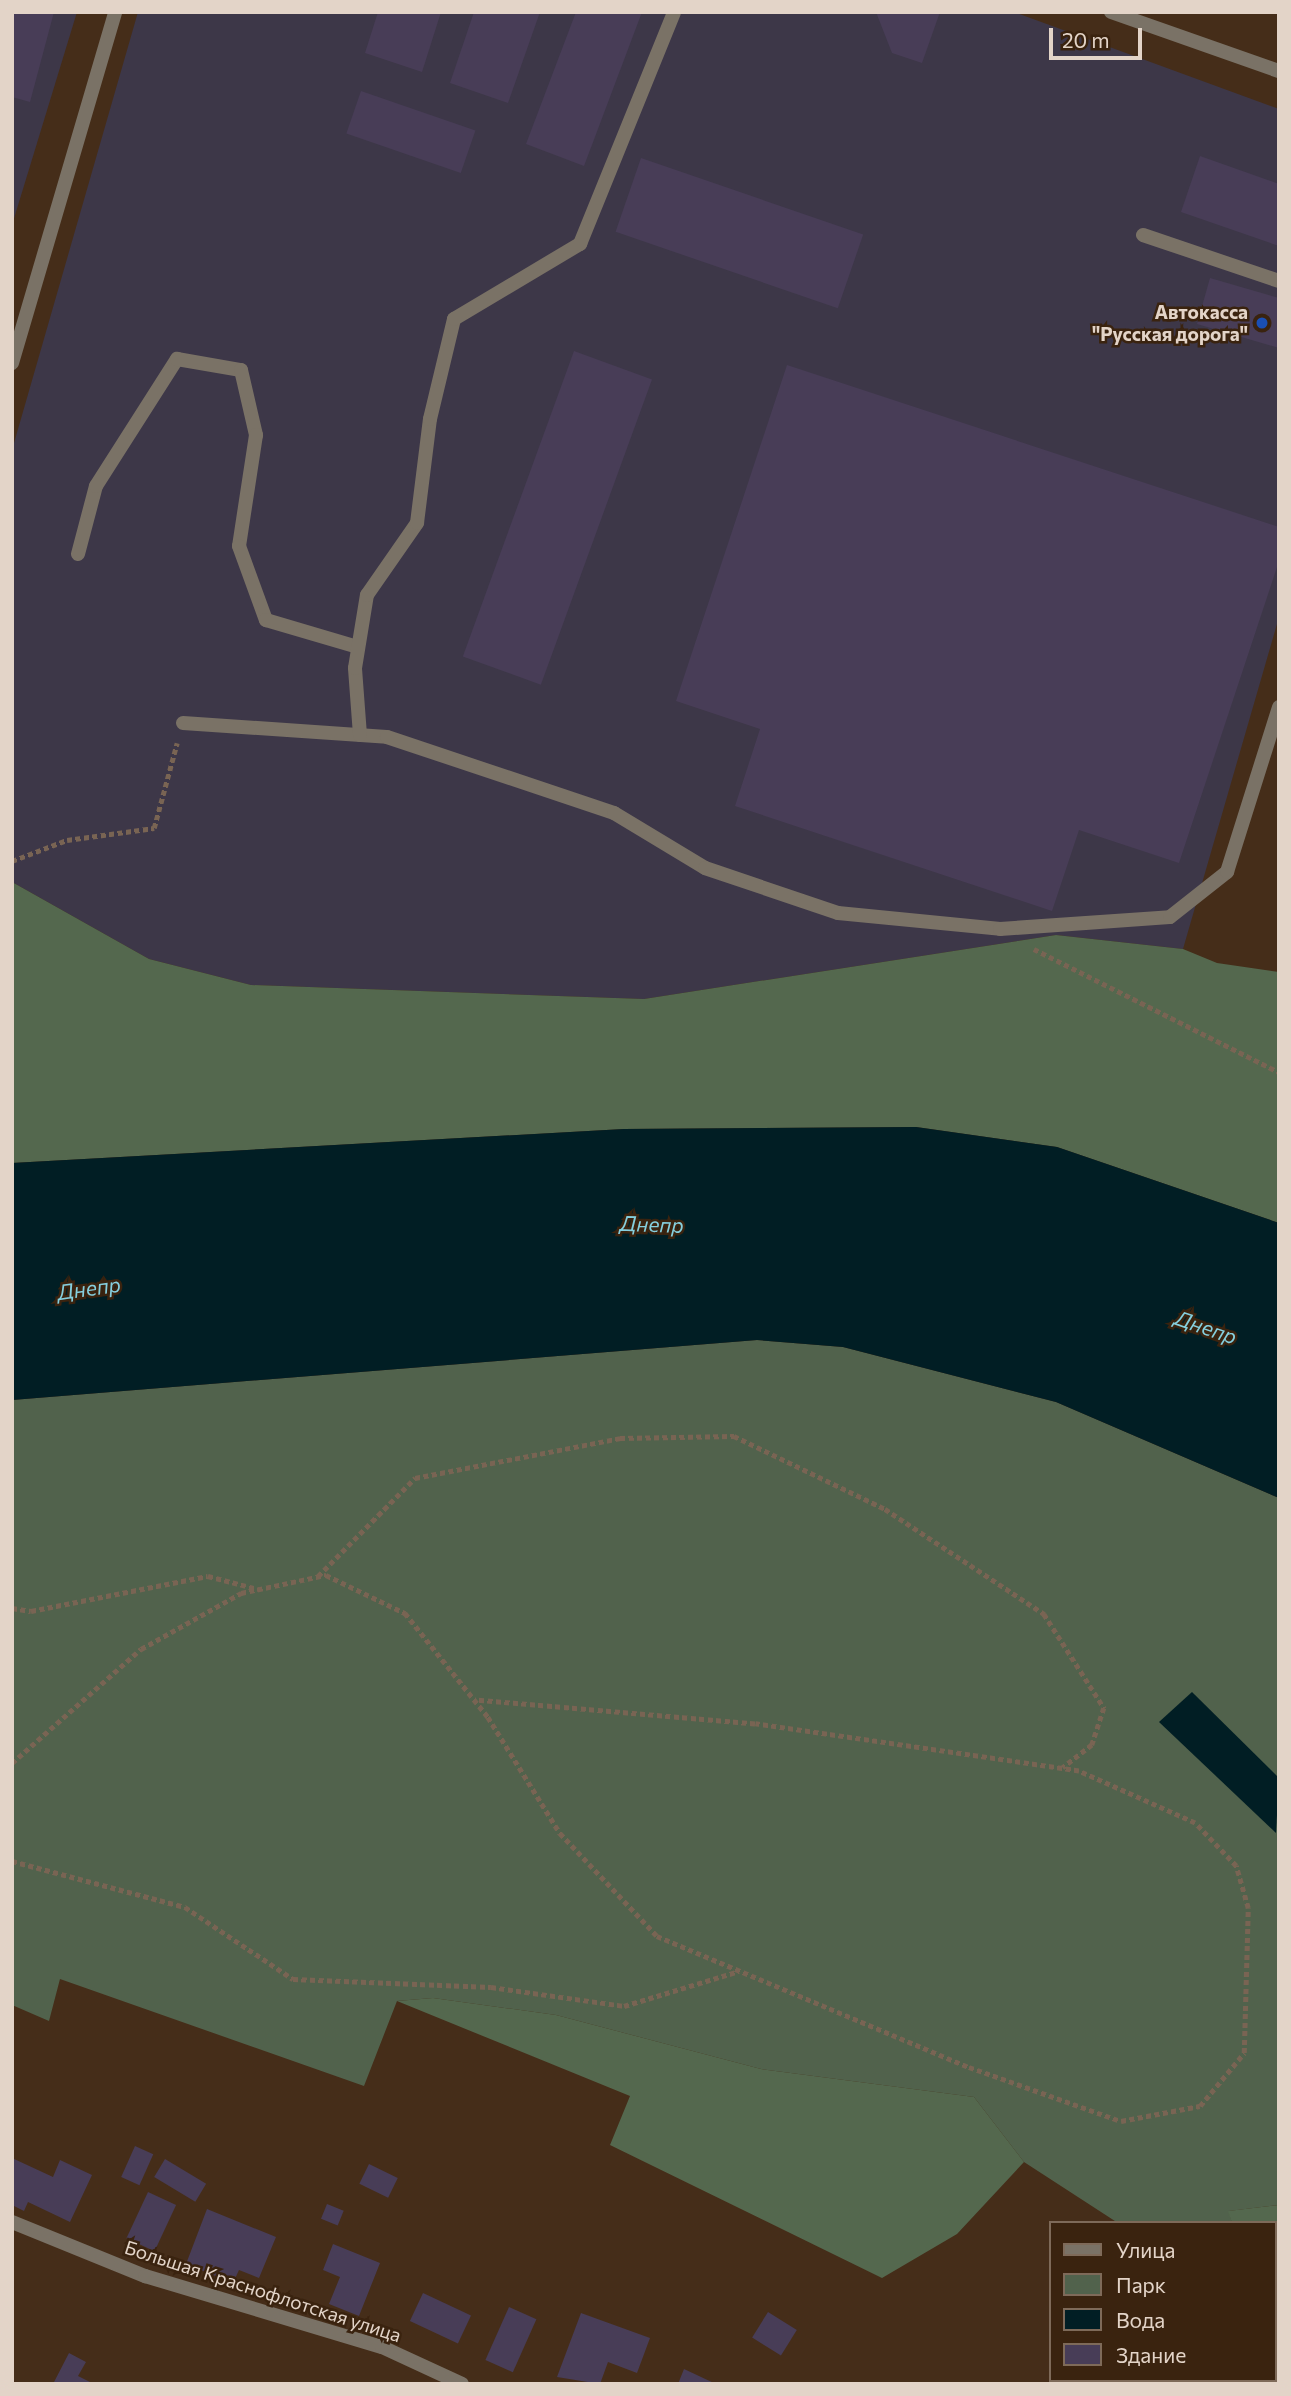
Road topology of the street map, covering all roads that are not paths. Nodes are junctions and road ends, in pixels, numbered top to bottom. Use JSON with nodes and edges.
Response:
{"nodes":[{"id":1,"x":115,"y":12,"type":"edge"},
{"id":2,"x":674,"y":12,"type":"edge"},
{"id":3,"x":1111,"y":12,"type":"edge"},
{"id":4,"x":1279,"y":71,"type":"edge"},
{"id":5,"x":1143,"y":235,"type":"dead end"},
{"id":6,"x":1279,"y":281,"type":"edge"},
{"id":7,"x":12,"y":363,"type":"edge"},
{"id":8,"x":78,"y":554,"type":"dead end"},
{"id":9,"x":358,"y":647,"type":"junction"},
{"id":10,"x":1279,"y":707,"type":"edge"},
{"id":11,"x":183,"y":723,"type":"road end"},
{"id":12,"x":360,"y":735,"type":"junction"},
{"id":13,"x":12,"y":2222,"type":"edge"},
{"id":14,"x":462,"y":2384,"type":"edge"}],
"edges":[{"from":1,"to":7,"type":"street"},
{"from":2,"to":9,"type":"street"},
{"from":3,"to":4,"type":"street"},
{"from":5,"to":6,"type":"street"},
{"from":8,"to":9,"type":"street"},
{"from":9,"to":12,"type":"street"},
{"from":10,"to":12,"type":"street"},
{"from":11,"to":12,"type":"street"},
{"from":13,"to":14,"type":"street","name":"Большая Краснофлотская улица"}]}
